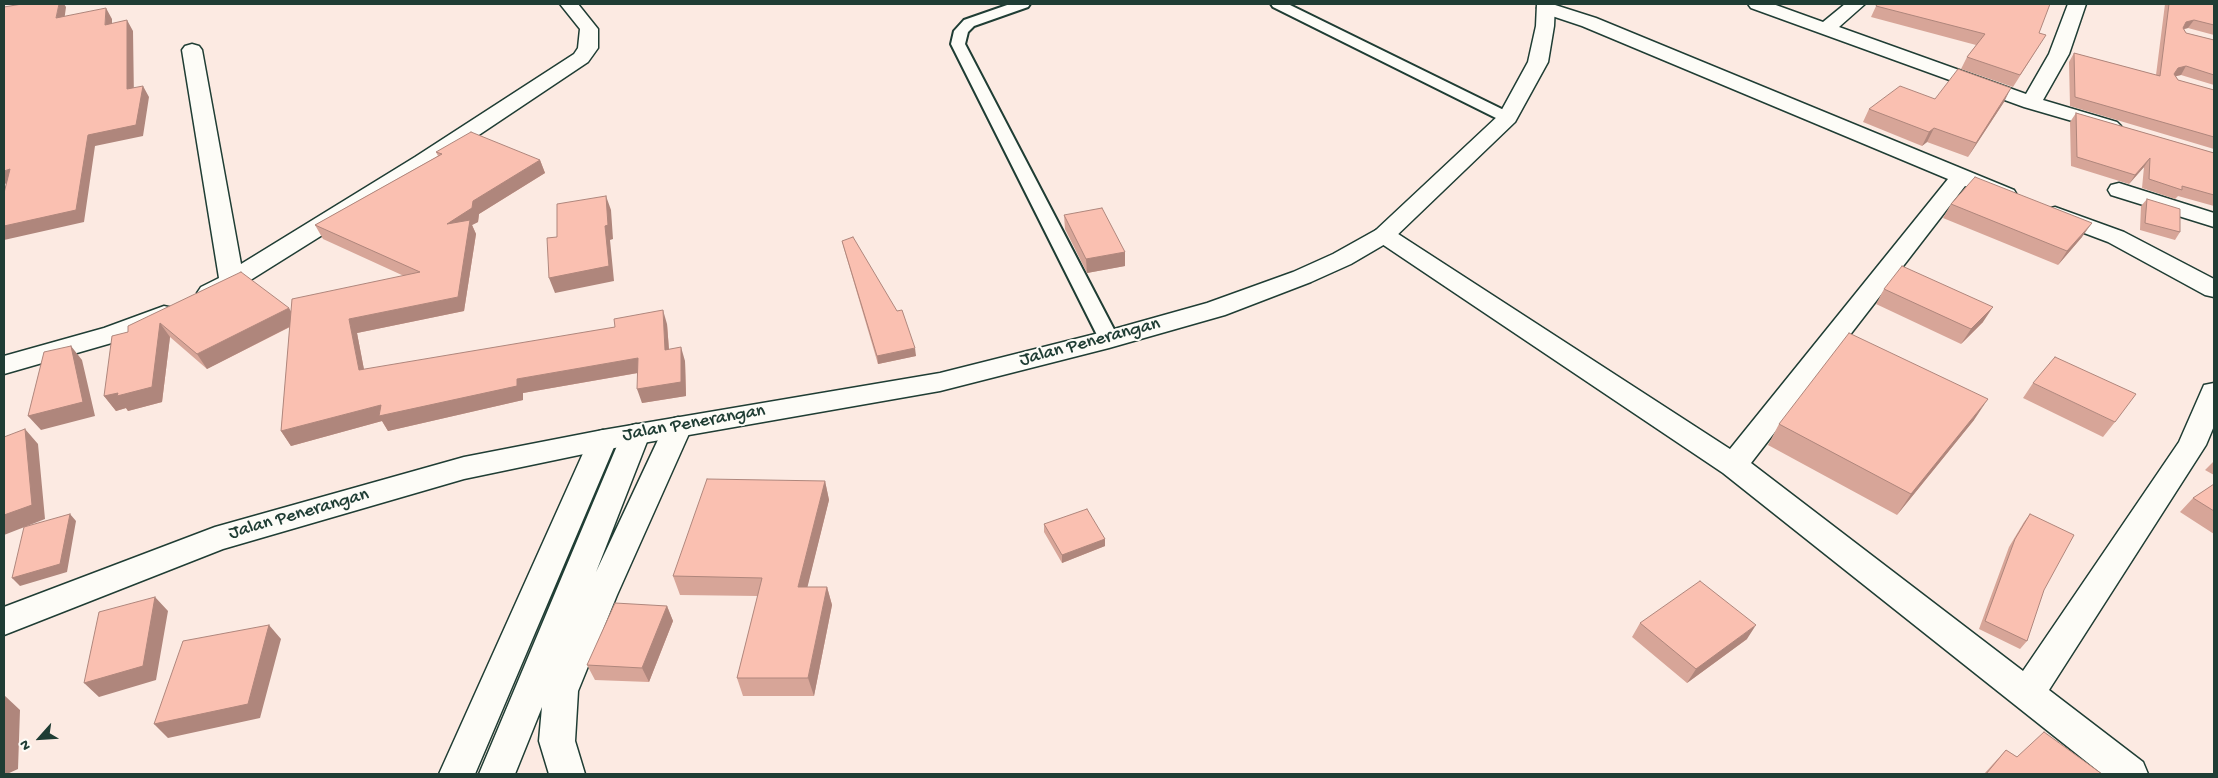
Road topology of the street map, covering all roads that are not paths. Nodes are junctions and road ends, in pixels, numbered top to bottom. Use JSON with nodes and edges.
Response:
{"nodes":[{"id":1,"x":569,"y":4,"type":"edge"},
{"id":2,"x":1023,"y":4,"type":"edge"},
{"id":3,"x":1278,"y":4,"type":"edge"},
{"id":4,"x":1757,"y":4,"type":"edge"},
{"id":5,"x":1856,"y":4,"type":"edge"},
{"id":6,"x":2077,"y":4,"type":"edge"},
{"id":7,"x":1546,"y":6,"type":"edge"},
{"id":8,"x":1827,"y":28,"type":"junction"},
{"id":9,"x":192,"y":50,"type":"dead end"},
{"id":10,"x":2031,"y":103,"type":"junction"},
{"id":11,"x":1508,"y":118,"type":"junction"},
{"id":12,"x":2132,"y":132,"type":"edge"},
{"id":13,"x":1961,"y":177,"type":"junction"},
{"id":14,"x":2119,"y":190,"type":"dead end"},
{"id":15,"x":2214,"y":220,"type":"edge"},
{"id":16,"x":1384,"y":235,"type":"junction"},
{"id":17,"x":232,"y":281,"type":"junction"},
{"id":18,"x":2214,"y":289,"type":"edge"},
{"id":19,"x":1109,"y":339,"type":"junction"},
{"id":20,"x":4,"y":365,"type":"edge"},
{"id":21,"x":2214,"y":392,"type":"edge"},
{"id":22,"x":678,"y":427,"type":"junction"},
{"id":23,"x":636,"y":434,"type":"junction"},
{"id":24,"x":603,"y":440,"type":"junction"},
{"id":25,"x":1733,"y":465,"type":"junction"},
{"id":26,"x":4,"y":621,"type":"edge"},
{"id":27,"x":511,"y":651,"type":"junction"},
{"id":28,"x":547,"y":651,"type":"junction"},
{"id":29,"x":2028,"y":693,"type":"junction"},
{"id":30,"x":457,"y":774,"type":"edge"},
{"id":31,"x":497,"y":774,"type":"edge"},
{"id":32,"x":567,"y":774,"type":"edge"},
{"id":33,"x":2130,"y":774,"type":"edge"}],
"edges":[{"from":1,"to":17,"type":"street"},
{"from":2,"to":19,"type":"lane"},
{"from":3,"to":11,"type":"lane"},
{"from":4,"to":8,"type":"street"},
{"from":5,"to":8,"type":"street"},
{"from":6,"to":10,"type":"street"},
{"from":7,"to":11,"type":"street","name":"Jalan Penerangan"},
{"from":7,"to":13,"type":"street"},
{"from":8,"to":10,"type":"street"},
{"from":9,"to":17,"type":"street"},
{"from":10,"to":12,"type":"street"},
{"from":11,"to":16,"type":"street","name":"Jalan Penerangan"},
{"from":13,"to":18,"type":"street"},
{"from":13,"to":25,"type":"street"},
{"from":14,"to":15,"type":"street"},
{"from":16,"to":19,"type":"street","name":"Jalan Penerangan"},
{"from":16,"to":25,"type":"street"},
{"from":17,"to":20,"type":"street"},
{"from":19,"to":22,"type":"street","name":"Jalan Penerangan"},
{"from":21,"to":29,"type":"street"},
{"from":22,"to":23,"type":"street","name":"Jalan Penerangan"},
{"from":22,"to":32,"type":"street"},
{"from":23,"to":24,"type":"street","name":"Jalan Penerangan"},
{"from":23,"to":28,"type":"street"},
{"from":24,"to":26,"type":"street","name":"Jalan Penerangan"},
{"from":24,"to":27,"type":"street"},
{"from":25,"to":29,"type":"street"},
{"from":27,"to":28,"type":"street"},
{"from":27,"to":30,"type":"street"},
{"from":28,"to":31,"type":"street"},
{"from":29,"to":33,"type":"street"}]}
